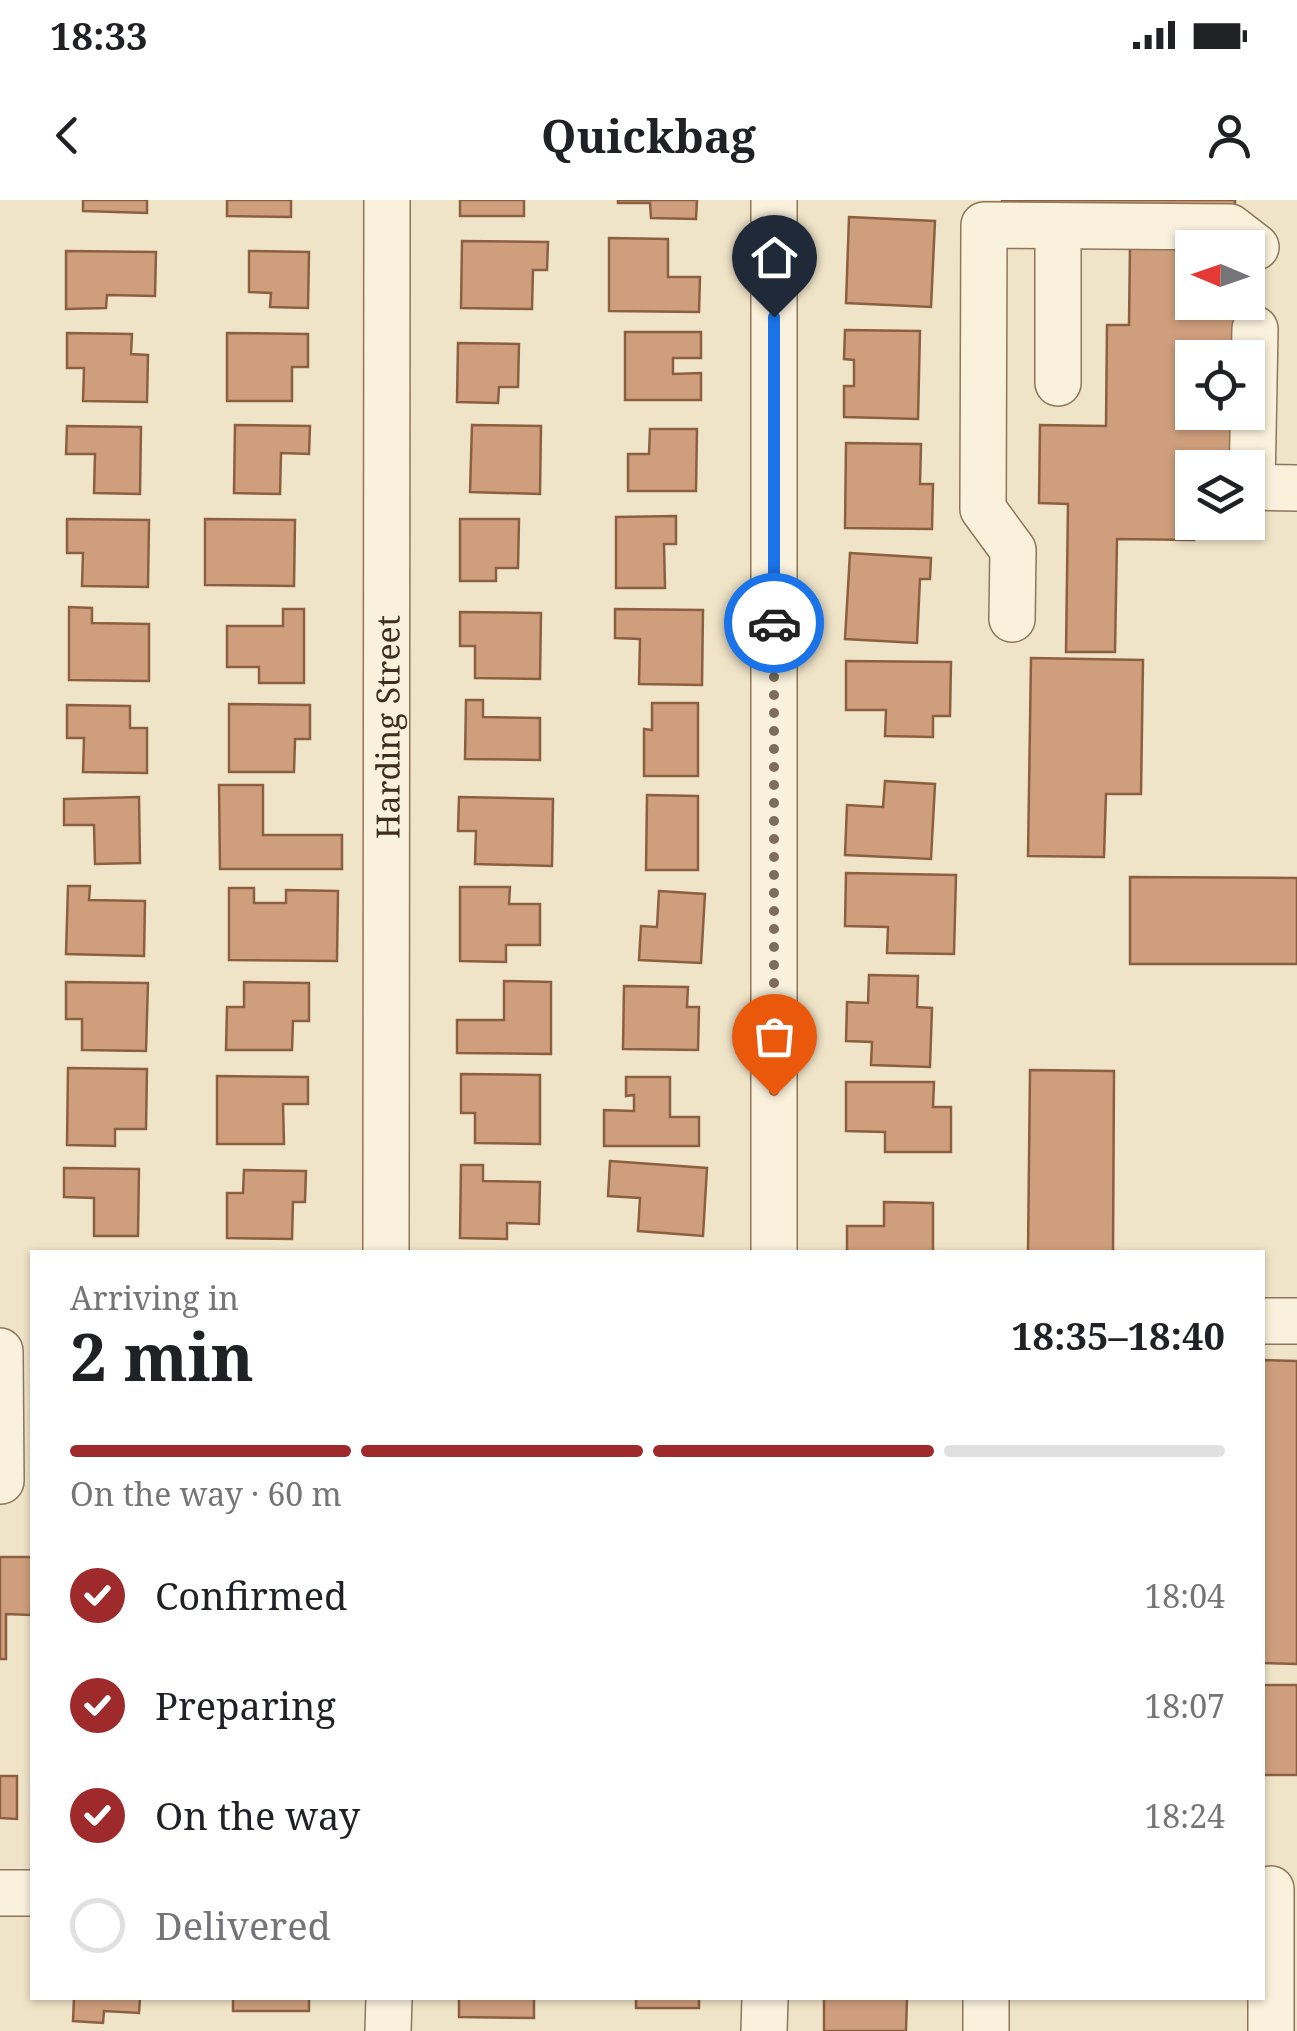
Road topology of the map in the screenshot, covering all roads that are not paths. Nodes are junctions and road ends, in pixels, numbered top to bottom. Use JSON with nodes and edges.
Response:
{"nodes":[{"id":1,"x":387,"y":200,"type":"edge"},
{"id":2,"x":774,"y":200,"type":"edge"},
{"id":3,"x":1058,"y":226,"type":"junction"},
{"id":4,"x":1235,"y":230,"type":"edge"},
{"id":5,"x":1255,"y":329,"type":"dead end"},
{"id":6,"x":1058,"y":382,"type":"dead end"},
{"id":7,"x":1297,"y":488,"type":"edge"},
{"id":8,"x":1012,"y":619,"type":"dead end"},
{"id":9,"x":386,"y":1250,"type":"edge"},
{"id":10,"x":774,"y":1250,"type":"edge"},
{"id":11,"x":1265,"y":1321,"type":"edge"},
{"id":12,"x":1297,"y":1321,"type":"edge"},
{"id":13,"x":0,"y":1351,"type":"edge"},
{"id":14,"x":0,"y":1481,"type":"edge"},
{"id":15,"x":30,"y":1481,"type":"edge"},
{"id":16,"x":1277,"y":1890,"type":"edge"},
{"id":17,"x":0,"y":1893,"type":"edge"},
{"id":18,"x":30,"y":1893,"type":"edge"},
{"id":19,"x":388,"y":2000,"type":"edge"},
{"id":20,"x":765,"y":2000,"type":"edge"},
{"id":21,"x":986,"y":2000,"type":"edge"},
{"id":22,"x":388,"y":2031,"type":"edge"},
{"id":23,"x":764,"y":2031,"type":"edge"},
{"id":24,"x":986,"y":2031,"type":"edge"},
{"id":25,"x":1271,"y":2031,"type":"edge"}],
"edges":[{"from":1,"to":9,"type":"street","name":"Harding Street"},
{"from":2,"to":10,"type":"street"},
{"from":3,"to":4,"type":"street"},
{"from":3,"to":6,"type":"street"},
{"from":3,"to":8,"type":"street"},
{"from":5,"to":7,"type":"street"},
{"from":11,"to":12,"type":"street"},
{"from":13,"to":14,"type":"street"},
{"from":14,"to":15,"type":"street"},
{"from":16,"to":25,"type":"street"},
{"from":17,"to":18,"type":"street"},
{"from":19,"to":22,"type":"street"},
{"from":20,"to":23,"type":"street"},
{"from":21,"to":24,"type":"street"}]}
